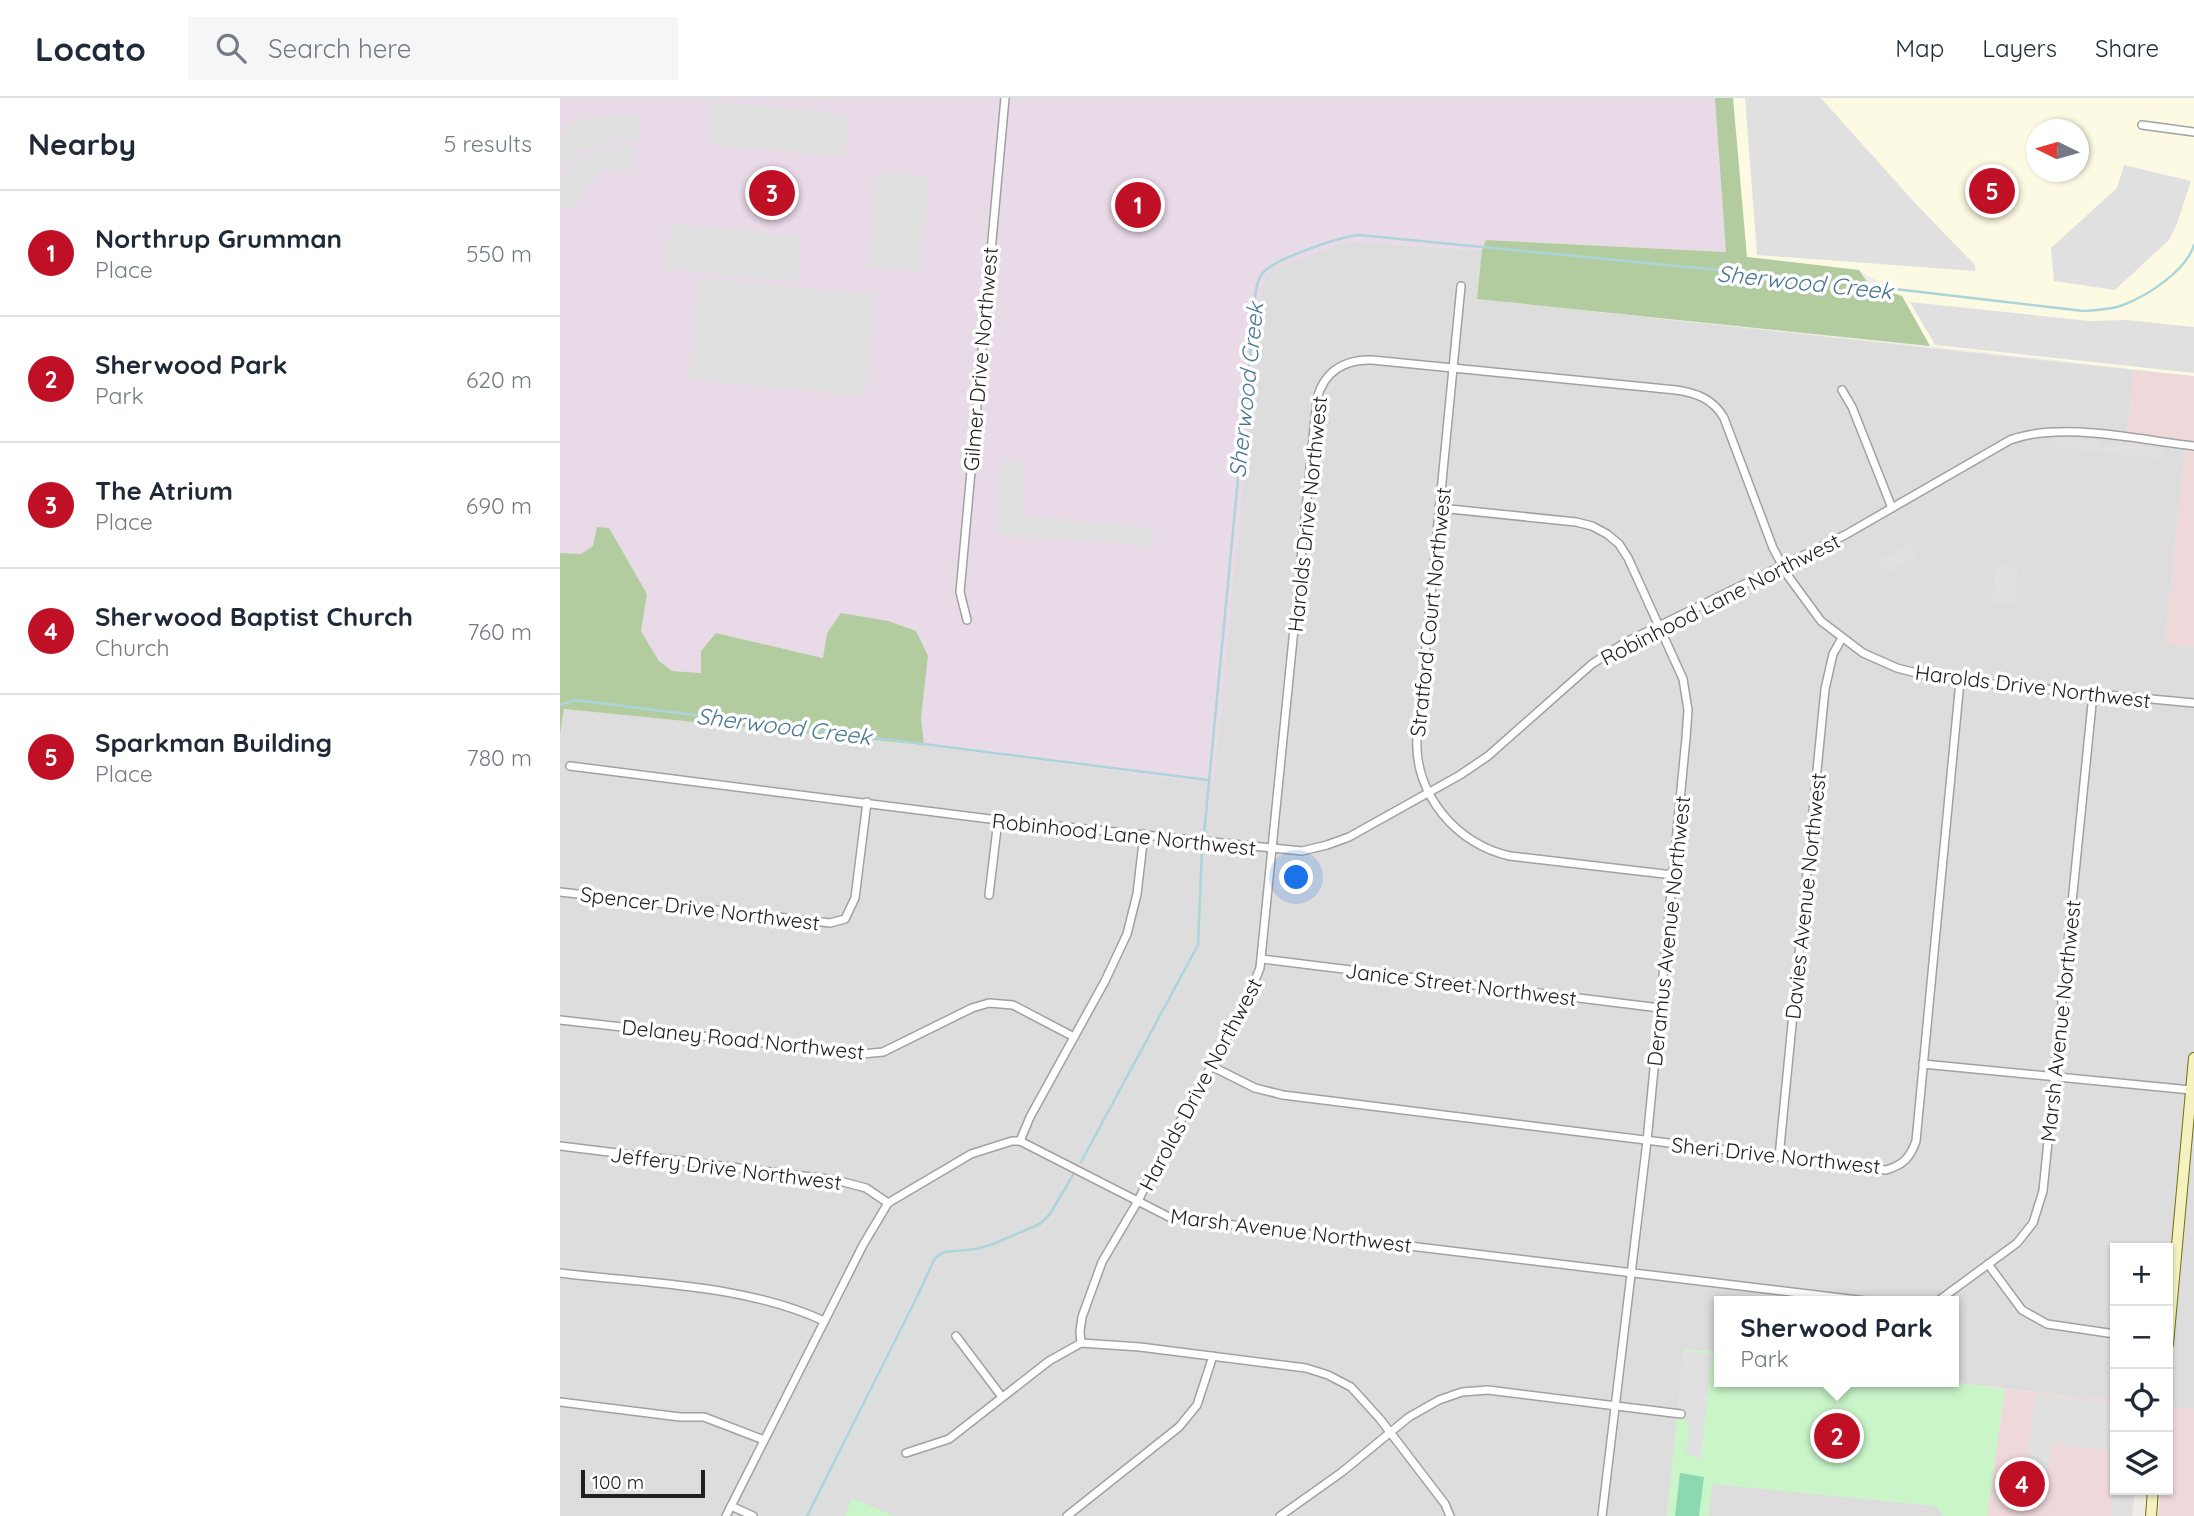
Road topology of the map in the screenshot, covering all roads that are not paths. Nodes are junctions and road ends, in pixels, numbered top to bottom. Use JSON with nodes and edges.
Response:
{"nodes":[{"id":1,"x":1005,"y":98,"type":"edge"},
{"id":2,"x":2142,"y":125,"type":"dead end"},
{"id":3,"x":2194,"y":132,"type":"edge"},
{"id":4,"x":1461,"y":286,"type":"dead end"},
{"id":5,"x":1454,"y":368,"type":"junction"},
{"id":6,"x":1842,"y":390,"type":"dead end"},
{"id":7,"x":2194,"y":446,"type":"edge"},
{"id":8,"x":1440,"y":508,"type":"junction"},
{"id":9,"x":1892,"y":508,"type":"junction"},
{"id":10,"x":1782,"y":568,"type":"junction"},
{"id":11,"x":967,"y":620,"type":"dead end"},
{"id":12,"x":1659,"y":626,"type":"junction"},
{"id":13,"x":1842,"y":638,"type":"junction"},
{"id":14,"x":1961,"y":681,"type":"junction"},
{"id":15,"x":2093,"y":694,"type":"junction"},
{"id":16,"x":2194,"y":703,"type":"edge"},
{"id":17,"x":570,"y":766,"type":"dead end"},
{"id":18,"x":1429,"y":792,"type":"junction"},
{"id":19,"x":867,"y":802,"type":"junction"},
{"id":20,"x":998,"y":820,"type":"junction"},
{"id":21,"x":1144,"y":834,"type":"junction"},
{"id":22,"x":1273,"y":850,"type":"junction"},
{"id":23,"x":1673,"y":875,"type":"junction"},
{"id":24,"x":560,"y":892,"type":"edge"},
{"id":25,"x":989,"y":895,"type":"dead end"},
{"id":26,"x":1262,"y":959,"type":"junction"},
{"id":27,"x":1660,"y":1008,"type":"junction"},
{"id":28,"x":560,"y":1020,"type":"edge"},
{"id":29,"x":1074,"y":1037,"type":"junction"},
{"id":30,"x":2194,"y":1058,"type":"edge"},
{"id":31,"x":1923,"y":1063,"type":"junction"},
{"id":32,"x":1211,"y":1066,"type":"junction"},
{"id":33,"x":2055,"y":1077,"type":"junction"},
{"id":34,"x":2191,"y":1090,"type":"junction"},
{"id":35,"x":1020,"y":1141,"type":"junction"},
{"id":36,"x":1647,"y":1141,"type":"junction"},
{"id":37,"x":560,"y":1146,"type":"edge"},
{"id":38,"x":1779,"y":1157,"type":"junction"},
{"id":39,"x":1138,"y":1202,"type":"junction"},
{"id":40,"x":888,"y":1203,"type":"junction"},
{"id":41,"x":1989,"y":1264,"type":"junction"},
{"id":42,"x":560,"y":1273,"type":"edge"},
{"id":43,"x":1631,"y":1273,"type":"junction"},
{"id":44,"x":1824,"y":1296,"type":"edge"},
{"id":45,"x":1945,"y":1296,"type":"edge"},
{"id":46,"x":2171,"y":1306,"type":"edge"},
{"id":47,"x":824,"y":1321,"type":"junction"},
{"id":48,"x":2110,"y":1334,"type":"edge"},
{"id":49,"x":956,"y":1336,"type":"dead end"},
{"id":50,"x":1082,"y":1343,"type":"junction"},
{"id":51,"x":1213,"y":1356,"type":"junction"},
{"id":52,"x":1002,"y":1397,"type":"junction"},
{"id":53,"x":560,"y":1402,"type":"edge"},
{"id":54,"x":1615,"y":1405,"type":"junction"},
{"id":55,"x":1681,"y":1414,"type":"dead end"},
{"id":56,"x":1390,"y":1432,"type":"junction"},
{"id":57,"x":764,"y":1440,"type":"junction"},
{"id":58,"x":906,"y":1453,"type":"dead end"},
{"id":59,"x":2153,"y":1495,"type":"edge"},
{"id":60,"x":731,"y":1506,"type":"junction"},
{"id":61,"x":726,"y":1516,"type":"edge"},
{"id":62,"x":752,"y":1516,"type":"edge"},
{"id":63,"x":1067,"y":1516,"type":"edge"},
{"id":64,"x":1280,"y":1516,"type":"edge"},
{"id":65,"x":1450,"y":1516,"type":"edge"},
{"id":66,"x":1602,"y":1516,"type":"edge"},
{"id":67,"x":2151,"y":1516,"type":"edge"}],
"edges":[{"from":1,"to":11,"type":"street","name":"Gilmer Drive Northwest"},
{"from":2,"to":3,"type":"street"},
{"from":4,"to":5,"type":"street","name":"Stratford Court Northwest"},
{"from":5,"to":8,"type":"street","name":"Stratford Court Northwest"},
{"from":5,"to":10,"type":"street","name":"Harolds Drive Northwest"},
{"from":5,"to":22,"type":"street","name":"Harolds Drive Northwest"},
{"from":6,"to":9,"type":"street"},
{"from":7,"to":9,"type":"street","name":"Robinhood Lane Northwest"},
{"from":8,"to":12,"type":"street","name":"Deramus Avenue Northwest"},
{"from":8,"to":18,"type":"street","name":"Stratford Court Northwest"},
{"from":9,"to":10,"type":"street","name":"Robinhood Lane Northwest"},
{"from":10,"to":12,"type":"street","name":"Robinhood Lane Northwest"},
{"from":10,"to":13,"type":"street","name":"Harolds Drive Northwest"},
{"from":12,"to":18,"type":"street","name":"Robinhood Lane Northwest"},
{"from":12,"to":23,"type":"street","name":"Deramus Avenue Northwest"},
{"from":13,"to":14,"type":"street","name":"Harolds Drive Northwest"},
{"from":13,"to":38,"type":"street","name":"Davies Avenue Northwest"},
{"from":14,"to":15,"type":"street","name":"Harolds Drive Northwest"},
{"from":14,"to":31,"type":"street","name":"Sheri Drive Northwest"},
{"from":15,"to":16,"type":"street","name":"Harolds Drive Northwest"},
{"from":15,"to":33,"type":"street","name":"Marsh Avenue Northwest"},
{"from":17,"to":19,"type":"street","name":"Robinhood Lane Northwest"},
{"from":18,"to":22,"type":"street","name":"Robinhood Lane Northwest"},
{"from":18,"to":23,"type":"street","name":"Stratford Court Northwest"},
{"from":19,"to":20,"type":"street","name":"Robinhood Lane Northwest"},
{"from":19,"to":24,"type":"street","name":"Spencer Drive Northwest"},
{"from":20,"to":21,"type":"street","name":"Robinhood Lane Northwest"},
{"from":20,"to":25,"type":"street"},
{"from":21,"to":22,"type":"street","name":"Robinhood Lane Northwest"},
{"from":21,"to":29,"type":"street"},
{"from":22,"to":26,"type":"street","name":"Harolds Drive Northwest"},
{"from":23,"to":27,"type":"street","name":"Deramus Avenue Northwest"},
{"from":26,"to":27,"type":"street","name":"Janice Street Northwest"},
{"from":26,"to":32,"type":"street","name":"Harolds Drive Northwest"},
{"from":27,"to":36,"type":"street","name":"Deramus Avenue Northwest"},
{"from":28,"to":29,"type":"street","name":"Delaney Road Northwest"},
{"from":29,"to":35,"type":"street"},
{"from":30,"to":34,"type":"main road"},
{"from":31,"to":33,"type":"street"},
{"from":31,"to":38,"type":"street","name":"Sheri Drive Northwest"},
{"from":32,"to":36,"type":"street","name":"Sheri Drive Northwest"},
{"from":32,"to":39,"type":"street","name":"Harolds Drive Northwest"},
{"from":33,"to":34,"type":"street"},
{"from":33,"to":41,"type":"street","name":"Marsh Avenue Northwest"},
{"from":34,"to":46,"type":"main road"},
{"from":35,"to":39,"type":"street","name":"Marsh Avenue Northwest"},
{"from":35,"to":40,"type":"street"},
{"from":36,"to":38,"type":"street","name":"Sheri Drive Northwest"},
{"from":36,"to":43,"type":"street","name":"Deramus Avenue Northwest"},
{"from":37,"to":40,"type":"street","name":"Jeffery Drive Northwest"},
{"from":39,"to":43,"type":"street","name":"Marsh Avenue Northwest"},
{"from":39,"to":50,"type":"street","name":"Harolds Drive Northwest"},
{"from":40,"to":47,"type":"street"},
{"from":41,"to":45,"type":"street","name":"Marsh Avenue Northwest"},
{"from":41,"to":48,"type":"street"},
{"from":42,"to":47,"type":"street"},
{"from":43,"to":44,"type":"street","name":"Marsh Avenue Northwest"},
{"from":43,"to":54,"type":"street","name":"Deramus Avenue Northwest"},
{"from":47,"to":57,"type":"street"},
{"from":49,"to":52,"type":"street"},
{"from":50,"to":51,"type":"street"},
{"from":50,"to":52,"type":"street"},
{"from":51,"to":56,"type":"street"},
{"from":51,"to":63,"type":"street"},
{"from":52,"to":58,"type":"street"},
{"from":53,"to":57,"type":"street"},
{"from":54,"to":55,"type":"street"},
{"from":54,"to":56,"type":"street"},
{"from":54,"to":66,"type":"street","name":"Deramus Avenue Northwest"},
{"from":56,"to":64,"type":"street"},
{"from":56,"to":65,"type":"street"},
{"from":57,"to":60,"type":"street"},
{"from":59,"to":67,"type":"main road"},
{"from":60,"to":61,"type":"street"},
{"from":60,"to":62,"type":"street"}]}
